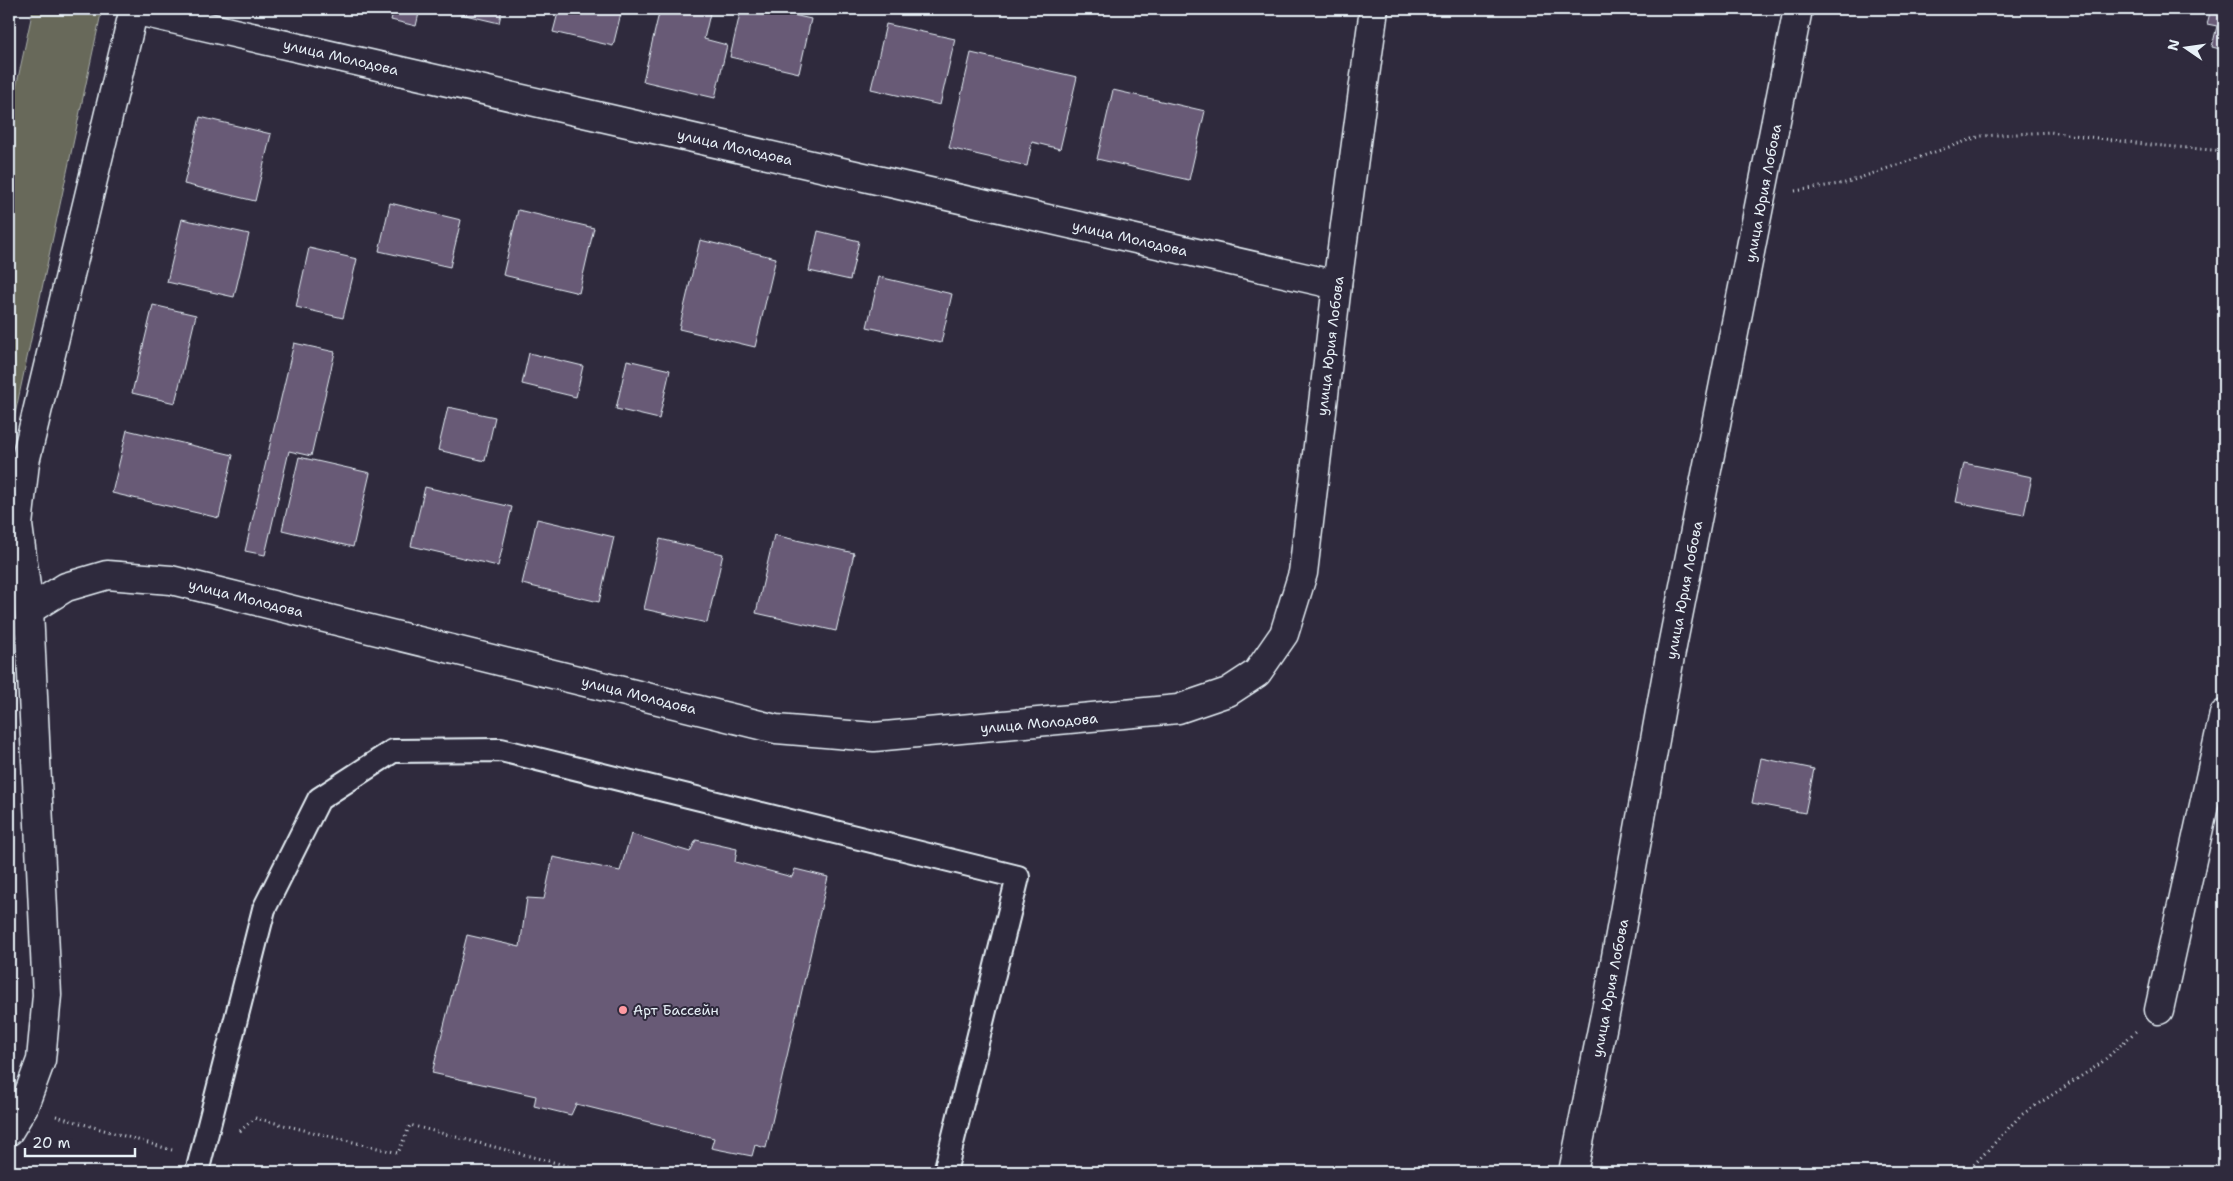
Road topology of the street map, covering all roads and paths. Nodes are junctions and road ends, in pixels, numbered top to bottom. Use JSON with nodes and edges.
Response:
{"nodes":[{"id":1,"x":134,"y":9,"type":"edge"},
{"id":2,"x":1374,"y":9,"type":"edge"},
{"id":3,"x":1798,"y":9,"type":"edge"},
{"id":4,"x":2224,"y":151,"type":"edge"},
{"id":5,"x":1763,"y":196,"type":"junction"},
{"id":6,"x":1338,"y":285,"type":"junction"},
{"id":7,"x":29,"y":610,"type":"junction"},
{"id":8,"x":1257,"y":673,"type":"joint"},
{"id":9,"x":2224,"y":714,"type":"edge"},
{"id":10,"x":2159,"y":1010,"type":"joint"},
{"id":11,"x":24,"y":1106,"type":"junction"},
{"id":12,"x":9,"y":1130,"type":"edge"},
{"id":13,"x":236,"y":1134,"type":"dead end"},
{"id":14,"x":230,"y":1158,"type":"dead end"},
{"id":15,"x":199,"y":1165,"type":"edge"},
{"id":16,"x":255,"y":1172,"type":"edge"},
{"id":17,"x":591,"y":1172,"type":"edge"},
{"id":18,"x":945,"y":1172,"type":"edge"},
{"id":19,"x":1573,"y":1172,"type":"edge"},
{"id":20,"x":1967,"y":1172,"type":"edge"}],
"edges":[{"from":1,"to":6,"type":"street","name":"улица Молодова"},
{"from":1,"to":7,"type":"street"},
{"from":2,"to":6,"type":"street","name":"улица Юрия Лобова"},
{"from":3,"to":5,"type":"street","name":"улица Юрия Лобова"},
{"from":4,"to":5,"type":"path"},
{"from":5,"to":19,"type":"street","name":"улица Юрия Лобова"},
{"from":6,"to":8,"type":"street","name":"улица Юрия Лобова"},
{"from":7,"to":8,"type":"street","name":"улица Молодова"},
{"from":7,"to":11,"type":"street"},
{"from":9,"to":10,"type":"street"},
{"from":10,"to":20,"type":"path"},
{"from":11,"to":12,"type":"street"},
{"from":11,"to":15,"type":"path"},
{"from":13,"to":17,"type":"path"},
{"from":14,"to":16,"type":"path"},
{"from":15,"to":18,"type":"lane"}]}
